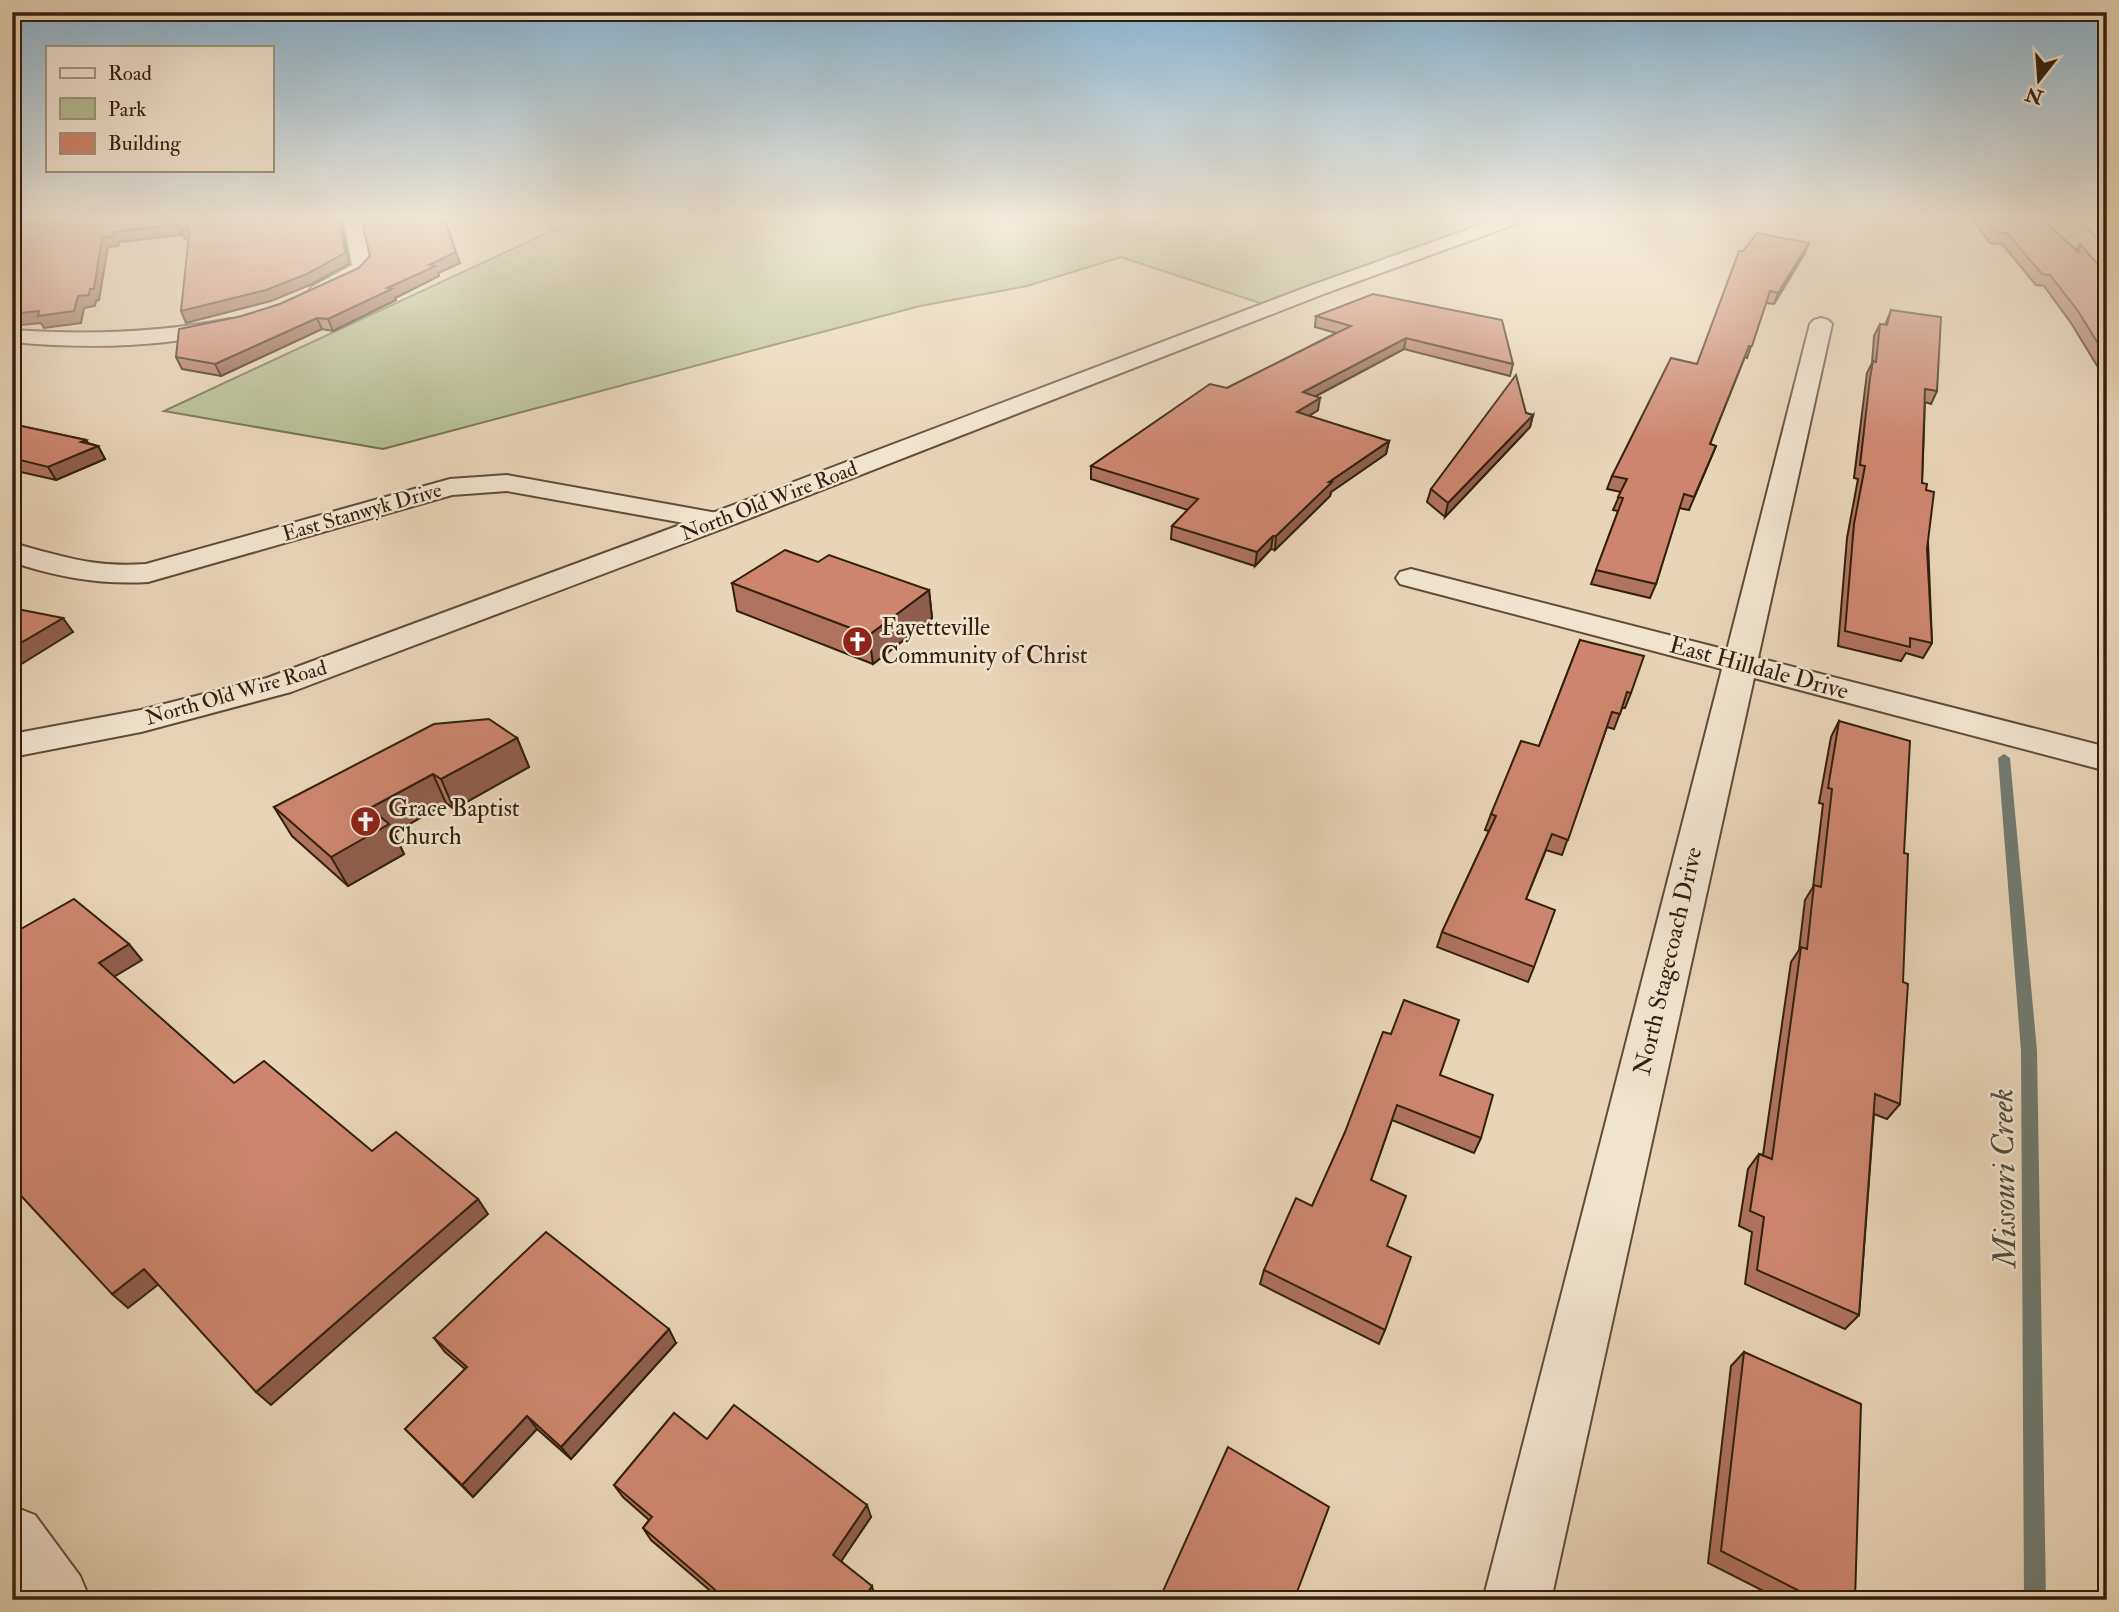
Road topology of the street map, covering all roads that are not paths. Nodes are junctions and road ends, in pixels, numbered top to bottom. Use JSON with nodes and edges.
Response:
{"nodes":[{"id":1,"x":314,"y":293,"type":"edge"},
{"id":2,"x":1306,"y":293,"type":"edge"},
{"id":3,"x":297,"y":301,"type":"edge"},
{"id":4,"x":250,"y":319,"type":"edge"},
{"id":5,"x":1821,"y":324,"type":"dead end"},
{"id":6,"x":12,"y":337,"type":"edge"},
{"id":7,"x":717,"y":521,"type":"junction"},
{"id":8,"x":12,"y":552,"type":"edge"},
{"id":9,"x":1411,"y":578,"type":"dead end"},
{"id":10,"x":1739,"y":663,"type":"junction"},
{"id":11,"x":111,"y":727,"type":"junction"},
{"id":12,"x":12,"y":746,"type":"edge"},
{"id":13,"x":2107,"y":759,"type":"edge"},
{"id":14,"x":12,"y":761,"type":"edge"},
{"id":15,"x":12,"y":1538,"type":"edge"},
{"id":16,"x":56,"y":1600,"type":"edge"},
{"id":17,"x":1517,"y":1600,"type":"edge"}],
"edges":[{"from":1,"to":3,"type":"street"},
{"from":2,"to":7,"type":"street","name":"North Old Wire Road"},
{"from":4,"to":6,"type":"street"},
{"from":5,"to":10,"type":"street","name":"North Stagecoach Drive"},
{"from":7,"to":8,"type":"street","name":"East Stanwyk Drive"},
{"from":7,"to":11,"type":"street","name":"North Old Wire Road"},
{"from":9,"to":10,"type":"street","name":"East Hilldale Drive"},
{"from":10,"to":13,"type":"street","name":"East Hilldale Drive"},
{"from":10,"to":17,"type":"street","name":"North Stagecoach Drive"},
{"from":11,"to":12,"type":"street","name":"North Old Wire Road"},
{"from":11,"to":14,"type":"street"},
{"from":15,"to":16,"type":"street"}]}
